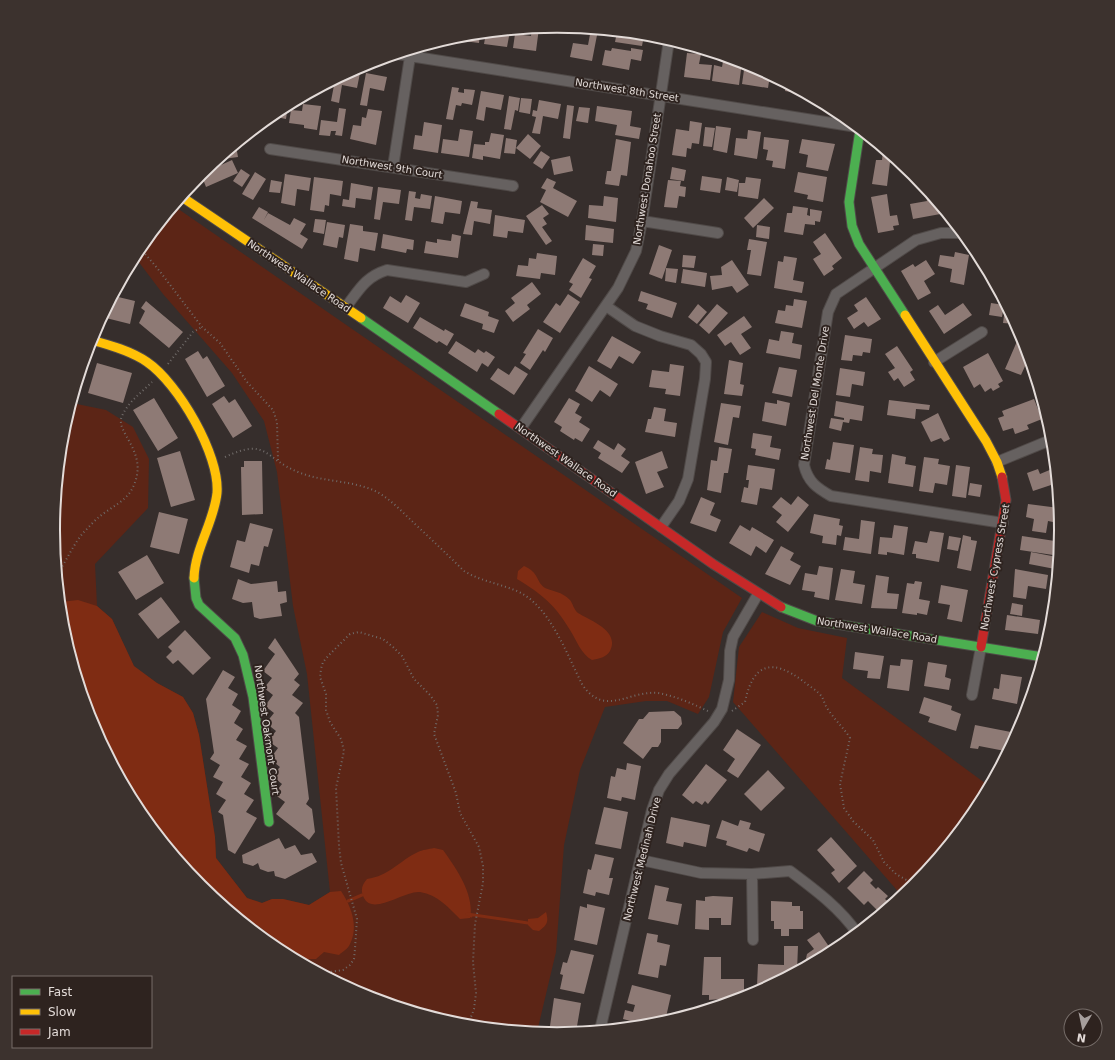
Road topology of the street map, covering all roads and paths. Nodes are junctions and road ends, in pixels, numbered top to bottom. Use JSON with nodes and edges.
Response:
{"nodes":[{"id":1,"x":668,"y":46,"type":"edge"},
{"id":2,"x":415,"y":54,"type":"edge"},
{"id":3,"x":410,"y":56,"type":"edge"},
{"id":4,"x":660,"y":96,"type":"junction"},
{"id":5,"x":845,"y":125,"type":"edge"},
{"id":6,"x":859,"y":135,"type":"edge"},
{"id":7,"x":270,"y":149,"type":"dead end"},
{"id":8,"x":393,"y":167,"type":"junction"},
{"id":9,"x":513,"y":186,"type":"dead end"},
{"id":10,"x":186,"y":200,"type":"edge"},
{"id":11,"x":642,"y":221,"type":"junction"},
{"id":12,"x":718,"y":233,"type":"dead end"},
{"id":13,"x":956,"y":233,"type":"edge"},
{"id":14,"x":145,"y":253,"type":"edge"},
{"id":15,"x":874,"y":268,"type":"junction"},
{"id":16,"x":484,"y":274,"type":"dead end"},
{"id":17,"x":606,"y":306,"type":"junction"},
{"id":18,"x":346,"y":307,"type":"junction"},
{"id":19,"x":202,"y":326,"type":"junction"},
{"id":20,"x":982,"y":332,"type":"dead end"},
{"id":21,"x":97,"y":342,"type":"edge"},
{"id":22,"x":934,"y":362,"type":"junction"},
{"id":23,"x":160,"y":373,"type":"junction"},
{"id":24,"x":520,"y":428,"type":"junction"},
{"id":25,"x":1046,"y":441,"type":"edge"},
{"id":26,"x":278,"y":460,"type":"junction"},
{"id":27,"x":214,"y":461,"type":"junction"},
{"id":28,"x":997,"y":462,"type":"junction"},
{"id":29,"x":1003,"y":523,"type":"junction"},
{"id":30,"x":661,"y":527,"type":"junction"},
{"id":31,"x":62,"y":566,"type":"edge"},
{"id":32,"x":758,"y":594,"type":"junction"},
{"id":33,"x":981,"y":647,"type":"junction"},
{"id":34,"x":1039,"y":656,"type":"edge"},
{"id":35,"x":972,"y":695,"type":"dead end"},
{"id":36,"x":718,"y":716,"type":"junction"},
{"id":37,"x":269,"y":822,"type":"dead end"},
{"id":38,"x":641,"y":860,"type":"junction"},
{"id":39,"x":752,"y":874,"type":"junction"},
{"id":40,"x":908,"y":882,"type":"edge"},
{"id":41,"x":854,"y":929,"type":"edge"},
{"id":42,"x":753,"y":940,"type":"dead end"},
{"id":43,"x":331,"y":972,"type":"edge"},
{"id":44,"x":470,"y":1019,"type":"edge"},
{"id":45,"x":601,"y":1025,"type":"edge"}],
"edges":[{"from":1,"to":4,"type":"street","name":"Northwest Donahoo Street"},
{"from":2,"to":4,"type":"street","name":"Northwest 8th Street"},
{"from":3,"to":8,"type":"street"},
{"from":4,"to":5,"type":"street","name":"Northwest 8th Street"},
{"from":4,"to":11,"type":"street","name":"Northwest Donahoo Street"},
{"from":6,"to":15,"type":"street","name":"Northwest Cypress Street"},
{"from":7,"to":8,"type":"street","name":"Northwest 9th Court"},
{"from":8,"to":9,"type":"street","name":"Northwest 9th Court"},
{"from":10,"to":18,"type":"street","name":"Northwest Wallace Road"},
{"from":11,"to":12,"type":"street"},
{"from":11,"to":17,"type":"street","name":"Northwest Donahoo Street"},
{"from":13,"to":15,"type":"street","name":"Northwest Del Monte Drive"},
{"from":14,"to":19,"type":"path"},
{"from":15,"to":22,"type":"street","name":"Northwest Cypress Street"},
{"from":15,"to":29,"type":"street","name":"Northwest Del Monte Drive"},
{"from":16,"to":18,"type":"street"},
{"from":17,"to":24,"type":"street","name":"Northwest Donahoo Street"},
{"from":17,"to":30,"type":"street"},
{"from":18,"to":24,"type":"street","name":"Northwest Wallace Road"},
{"from":19,"to":23,"type":"path"},
{"from":19,"to":26,"type":"path"},
{"from":20,"to":22,"type":"street"},
{"from":21,"to":23,"type":"street","name":"Northwest Oakmont Court"},
{"from":22,"to":28,"type":"street","name":"Northwest Cypress Street"},
{"from":23,"to":27,"type":"street","name":"Northwest Oakmont Court"},
{"from":23,"to":31,"type":"path"},
{"from":24,"to":30,"type":"street","name":"Northwest Wallace Road"},
{"from":25,"to":28,"type":"street"},
{"from":26,"to":27,"type":"path"},
{"from":26,"to":36,"type":"path"},
{"from":27,"to":37,"type":"street","name":"Northwest Oakmont Court"},
{"from":28,"to":29,"type":"street","name":"Northwest Cypress Street"},
{"from":29,"to":33,"type":"street","name":"Northwest Cypress Street"},
{"from":30,"to":32,"type":"street","name":"Northwest Wallace Road"},
{"from":32,"to":33,"type":"street","name":"Northwest Wallace Road"},
{"from":32,"to":36,"type":"street","name":"Northwest Medinah Drive"},
{"from":33,"to":34,"type":"street","name":"Northwest Wallace Road"},
{"from":33,"to":35,"type":"street"},
{"from":36,"to":38,"type":"street","name":"Northwest Medinah Drive"},
{"from":36,"to":40,"type":"path"},
{"from":38,"to":39,"type":"street"},
{"from":38,"to":45,"type":"street","name":"Northwest Medinah Drive"},
{"from":39,"to":41,"type":"street"},
{"from":39,"to":42,"type":"street"},
{"from":43,"to":44,"type":"path"}]}
